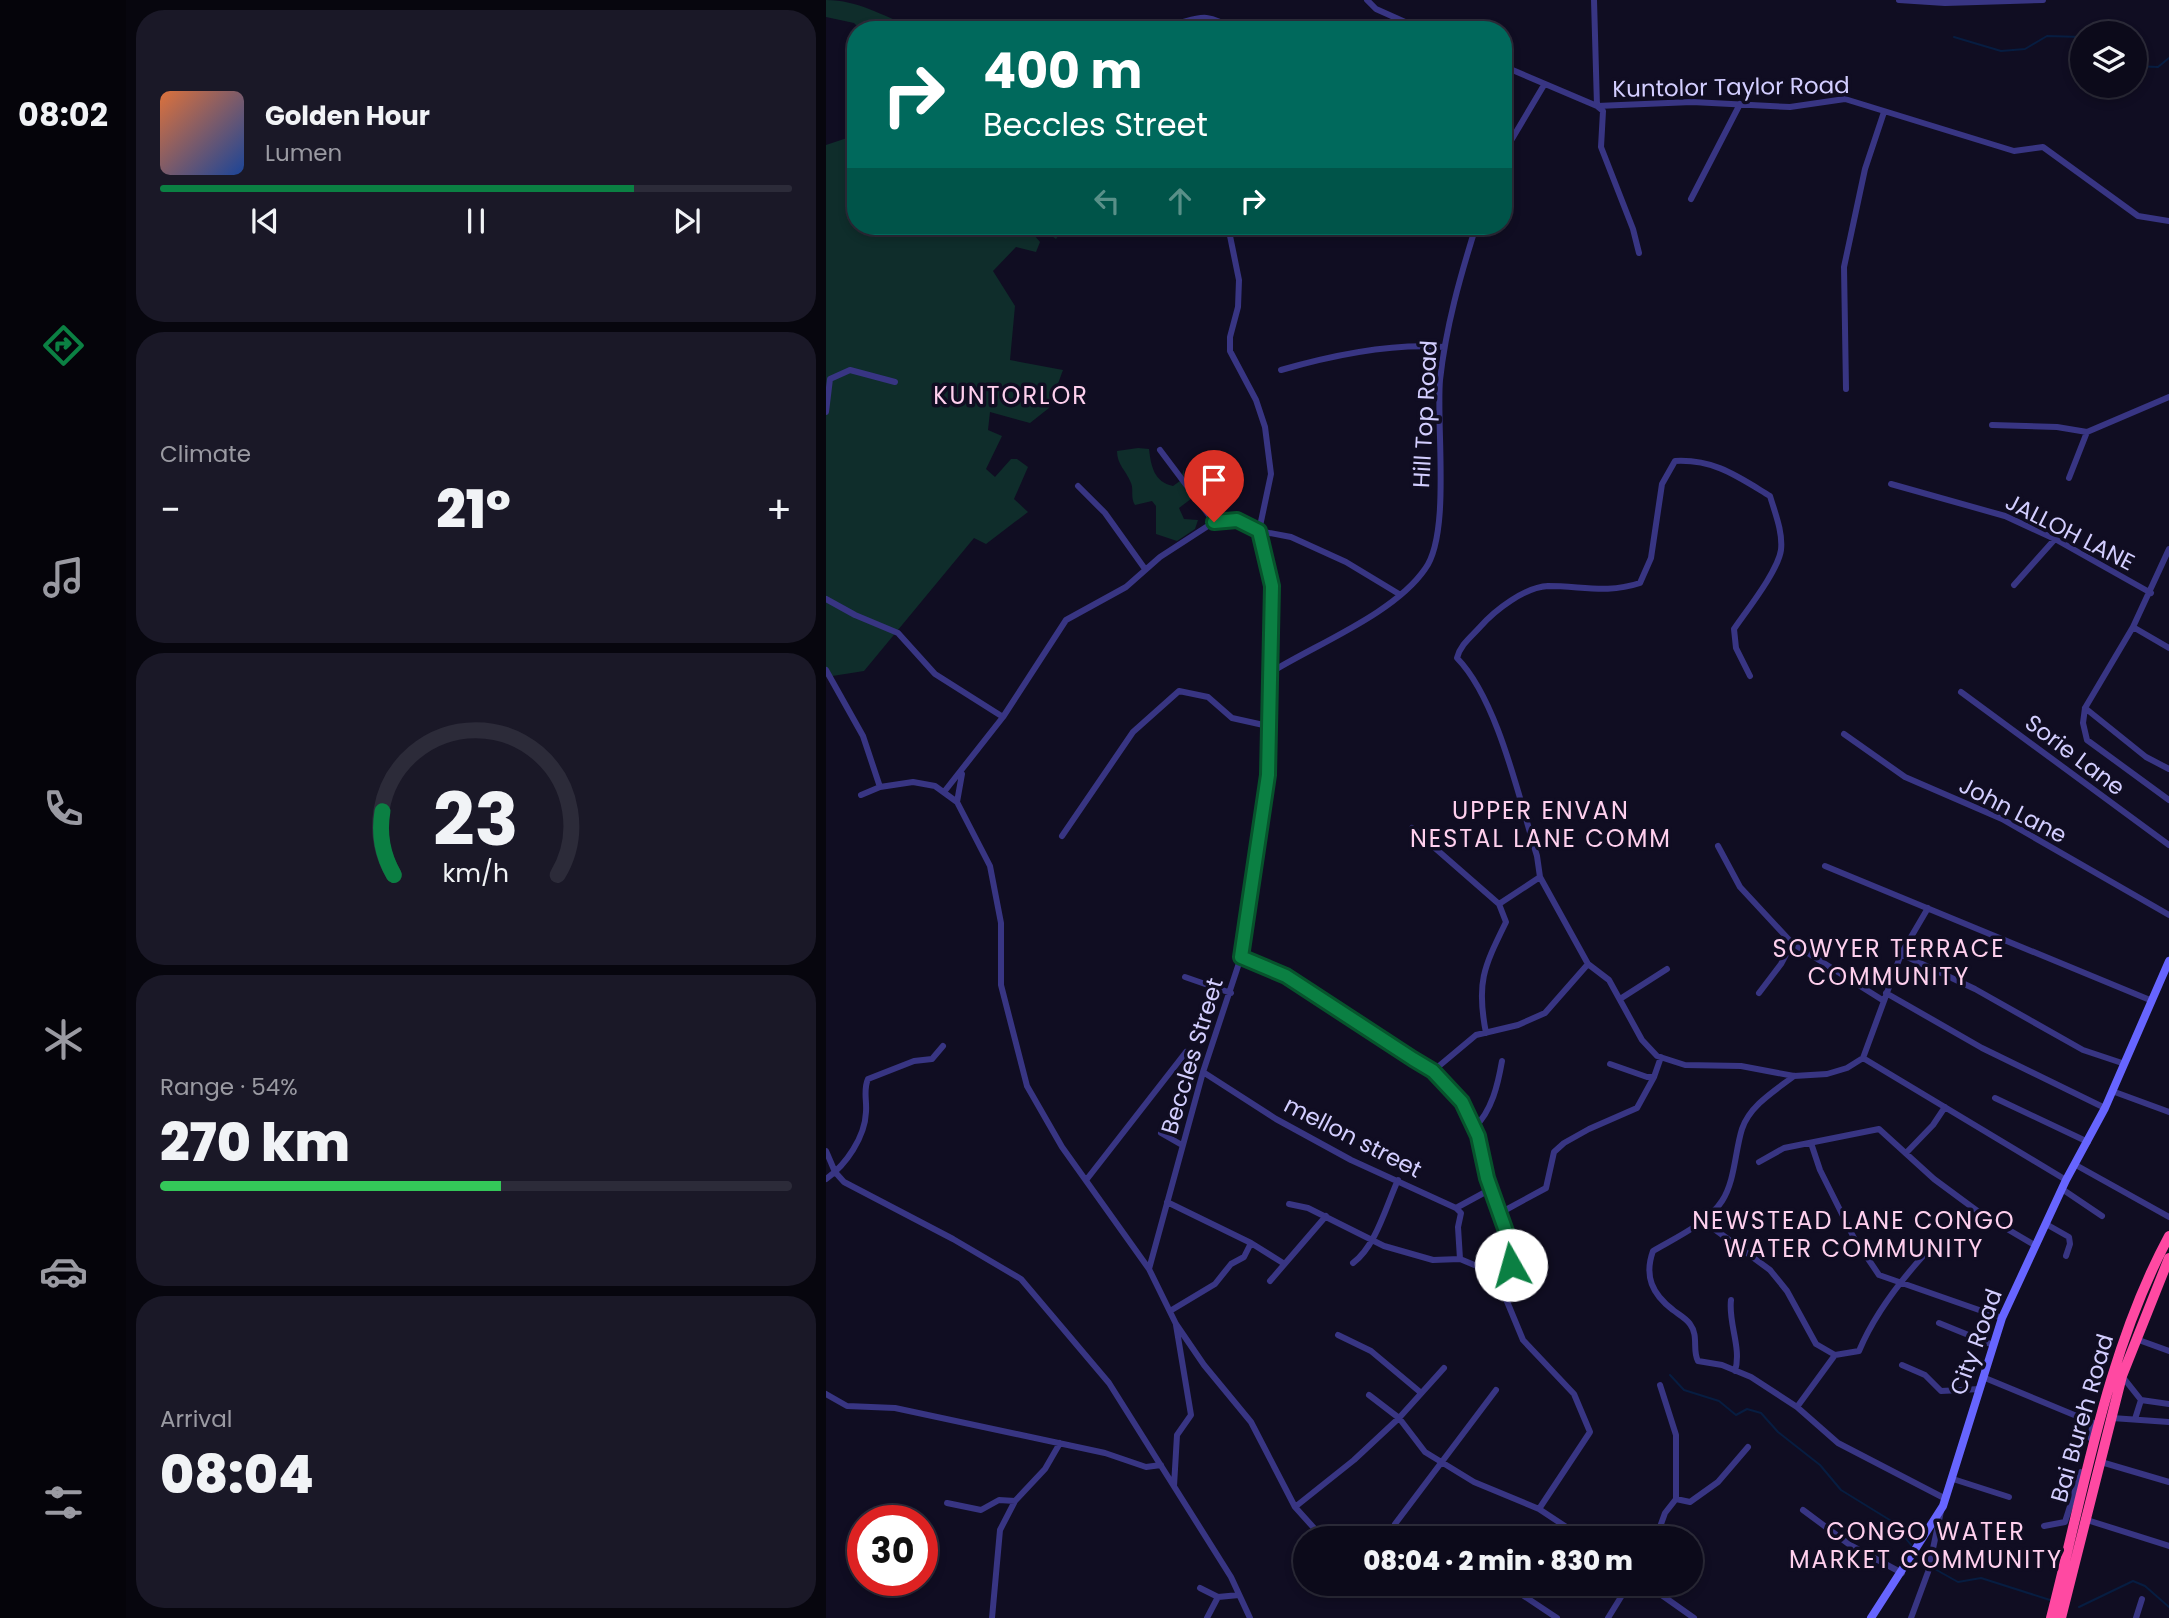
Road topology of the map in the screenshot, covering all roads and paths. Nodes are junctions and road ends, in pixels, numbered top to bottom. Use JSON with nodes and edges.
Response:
{"nodes":[{"id":1,"x":1367,"y":0,"type":"edge"},
{"id":2,"x":1594,"y":0,"type":"edge"},
{"id":3,"x":1899,"y":0,"type":"edge"},
{"id":4,"x":2043,"y":0,"type":"edge"},
{"id":5,"x":1180,"y":21,"type":"edge"},
{"id":6,"x":1218,"y":21,"type":"edge"},
{"id":7,"x":1403,"y":21,"type":"edge"},
{"id":8,"x":1512,"y":70,"type":"edge"},
{"id":9,"x":1544,"y":85,"type":"junction"},
{"id":10,"x":1740,"y":104,"type":"junction"},
{"id":11,"x":1597,"y":106,"type":"junction"},
{"id":12,"x":1884,"y":112,"type":"junction"},
{"id":13,"x":1512,"y":139,"type":"edge"},
{"id":14,"x":1691,"y":199,"type":"dead end"},
{"id":15,"x":2169,"y":221,"type":"edge"},
{"id":16,"x":1230,"y":235,"type":"edge"},
{"id":17,"x":1473,"y":235,"type":"edge"},
{"id":18,"x":1639,"y":253,"type":"dead end"},
{"id":19,"x":1444,"y":347,"type":"junction"},
{"id":20,"x":1281,"y":370,"type":"dead end"},
{"id":21,"x":895,"y":382,"type":"dead end"},
{"id":22,"x":1846,"y":389,"type":"dead end"},
{"id":23,"x":2169,"y":397,"type":"edge"},
{"id":24,"x":826,"y":412,"type":"edge"},
{"id":25,"x":1992,"y":425,"type":"dead end"},
{"id":26,"x":2087,"y":432,"type":"junction"},
{"id":27,"x":1160,"y":450,"type":"dead end"},
{"id":28,"x":2069,"y":478,"type":"dead end"},
{"id":29,"x":1891,"y":484,"type":"dead end"},
{"id":30,"x":1078,"y":486,"type":"dead end"},
{"id":31,"x":1214,"y":522,"type":"junction"},
{"id":32,"x":1259,"y":531,"type":"junction"},
{"id":33,"x":2055,"y":539,"type":"junction"},
{"id":34,"x":2169,"y":549,"type":"edge"},
{"id":35,"x":1145,"y":569,"type":"junction"},
{"id":36,"x":2160,"y":571,"type":"junction"},
{"id":37,"x":2169,"y":575,"type":"edge"},
{"id":38,"x":2014,"y":585,"type":"dead end"},
{"id":39,"x":2151,"y":593,"type":"junction"},
{"id":40,"x":1399,"y":594,"type":"junction"},
{"id":41,"x":826,"y":599,"type":"edge"},
{"id":42,"x":2133,"y":627,"type":"junction"},
{"id":43,"x":2169,"y":648,"type":"edge"},
{"id":44,"x":826,"y":670,"type":"edge"},
{"id":45,"x":1268,"y":674,"type":"junction"},
{"id":46,"x":1750,"y":676,"type":"dead end"},
{"id":47,"x":1961,"y":692,"type":"dead end"},
{"id":48,"x":2085,"y":708,"type":"junction"},
{"id":49,"x":1003,"y":717,"type":"junction"},
{"id":50,"x":1268,"y":726,"type":"junction"},
{"id":51,"x":1844,"y":734,"type":"dead end"},
{"id":52,"x":2169,"y":769,"type":"edge"},
{"id":53,"x":962,"y":772,"type":"junction"},
{"id":54,"x":880,"y":787,"type":"junction"},
{"id":55,"x":944,"y":792,"type":"junction"},
{"id":56,"x":861,"y":795,"type":"dead end"},
{"id":57,"x":2169,"y":800,"type":"edge"},
{"id":58,"x":957,"y":802,"type":"junction"},
{"id":59,"x":1412,"y":828,"type":"dead end"},
{"id":60,"x":1062,"y":836,"type":"dead end"},
{"id":61,"x":2169,"y":845,"type":"edge"},
{"id":62,"x":1718,"y":846,"type":"dead end"},
{"id":63,"x":1825,"y":866,"type":"dead end"},
{"id":64,"x":1540,"y":877,"type":"junction"},
{"id":65,"x":1499,"y":904,"type":"junction"},
{"id":66,"x":1928,"y":908,"type":"junction"},
{"id":67,"x":2169,"y":915,"type":"edge"},
{"id":68,"x":1792,"y":943,"type":"junction"},
{"id":69,"x":1901,"y":954,"type":"junction"},
{"id":70,"x":1241,"y":957,"type":"junction"},
{"id":71,"x":2169,"y":961,"type":"edge"},
{"id":72,"x":1588,"y":964,"type":"junction"},
{"id":73,"x":1667,"y":969,"type":"dead end"},
{"id":74,"x":1185,"y":977,"type":"dead end"},
{"id":75,"x":1231,"y":993,"type":"junction"},
{"id":76,"x":1759,"y":993,"type":"dead end"},
{"id":77,"x":1885,"y":997,"type":"junction"},
{"id":78,"x":1620,"y":999,"type":"junction"},
{"id":79,"x":2150,"y":1000,"type":"junction"},
{"id":80,"x":1486,"y":1033,"type":"junction"},
{"id":81,"x":943,"y":1046,"type":"dead end"},
{"id":82,"x":1186,"y":1052,"type":"dead end"},
{"id":83,"x":1661,"y":1058,"type":"junction"},
{"id":84,"x":1863,"y":1058,"type":"junction"},
{"id":85,"x":1503,"y":1061,"type":"dead end"},
{"id":86,"x":2122,"y":1063,"type":"junction"},
{"id":87,"x":1610,"y":1064,"type":"dead end"},
{"id":88,"x":1433,"y":1071,"type":"junction"},
{"id":89,"x":1203,"y":1072,"type":"junction"},
{"id":90,"x":1794,"y":1076,"type":"junction"},
{"id":91,"x":1654,"y":1077,"type":"junction"},
{"id":92,"x":2112,"y":1091,"type":"junction"},
{"id":93,"x":1995,"y":1098,"type":"dead end"},
{"id":94,"x":1945,"y":1107,"type":"junction"},
{"id":95,"x":2105,"y":1108,"type":"junction"},
{"id":96,"x":2169,"y":1112,"type":"edge"},
{"id":97,"x":1474,"y":1128,"type":"junction"},
{"id":98,"x":1161,"y":1133,"type":"dead end"},
{"id":99,"x":2088,"y":1142,"type":"junction"},
{"id":100,"x":1811,"y":1143,"type":"junction"},
{"id":101,"x":1182,"y":1144,"type":"junction"},
{"id":102,"x":826,"y":1151,"type":"edge"},
{"id":103,"x":1906,"y":1153,"type":"junction"},
{"id":104,"x":1759,"y":1162,"type":"dead end"},
{"id":105,"x":2074,"y":1164,"type":"junction"},
{"id":106,"x":835,"y":1172,"type":"junction"},
{"id":107,"x":826,"y":1179,"type":"edge"},
{"id":108,"x":1087,"y":1179,"type":"junction"},
{"id":109,"x":1398,"y":1180,"type":"junction"},
{"id":110,"x":2064,"y":1184,"type":"junction"},
{"id":111,"x":1491,"y":1189,"type":"junction"},
{"id":112,"x":1167,"y":1202,"type":"junction"},
{"id":113,"x":1289,"y":1203,"type":"dead end"},
{"id":114,"x":1456,"y":1208,"type":"junction"},
{"id":115,"x":1500,"y":1213,"type":"junction"},
{"id":116,"x":1326,"y":1216,"type":"junction"},
{"id":117,"x":2102,"y":1216,"type":"dead end"},
{"id":118,"x":2169,"y":1217,"type":"edge"},
{"id":119,"x":1702,"y":1220,"type":"junction"},
{"id":120,"x":2046,"y":1224,"type":"junction"},
{"id":121,"x":2169,"y":1236,"type":"edge"},
{"id":122,"x":1371,"y":1241,"type":"junction"},
{"id":123,"x":1251,"y":1243,"type":"junction"},
{"id":124,"x":2036,"y":1246,"type":"junction"},
{"id":125,"x":1923,"y":1256,"type":"dead end"},
{"id":126,"x":2066,"y":1256,"type":"dead end"},
{"id":127,"x":2169,"y":1258,"type":"edge"},
{"id":128,"x":1460,"y":1259,"type":"junction"},
{"id":129,"x":1283,"y":1263,"type":"junction"},
{"id":130,"x":1353,"y":1263,"type":"dead end"},
{"id":131,"x":1149,"y":1269,"type":"junction"},
{"id":132,"x":1508,"y":1279,"type":"junction"},
{"id":133,"x":1270,"y":1281,"type":"dead end"},
{"id":134,"x":1898,"y":1283,"type":"junction"},
{"id":135,"x":1731,"y":1300,"type":"dead end"},
{"id":136,"x":1170,"y":1311,"type":"junction"},
{"id":137,"x":2002,"y":1318,"type":"junction"},
{"id":138,"x":1938,"y":1323,"type":"dead end"},
{"id":139,"x":1176,"y":1324,"type":"junction"},
{"id":140,"x":1338,"y":1335,"type":"dead end"},
{"id":141,"x":2134,"y":1338,"type":"junction"},
{"id":142,"x":1993,"y":1345,"type":"junction"},
{"id":143,"x":2169,"y":1350,"type":"edge"},
{"id":144,"x":1835,"y":1355,"type":"junction"},
{"id":145,"x":1902,"y":1365,"type":"dead end"},
{"id":146,"x":1444,"y":1368,"type":"dead end"},
{"id":147,"x":1735,"y":1371,"type":"junction"},
{"id":148,"x":2122,"y":1376,"type":"junction"},
{"id":149,"x":1985,"y":1378,"type":"junction"},
{"id":150,"x":1660,"y":1385,"type":"dead end"},
{"id":151,"x":1496,"y":1390,"type":"dead end"},
{"id":152,"x":1980,"y":1390,"type":"junction"},
{"id":153,"x":1420,"y":1392,"type":"junction"},
{"id":154,"x":826,"y":1394,"type":"edge"},
{"id":155,"x":1369,"y":1395,"type":"dead end"},
{"id":156,"x":2141,"y":1400,"type":"junction"},
{"id":157,"x":2169,"y":1404,"type":"edge"},
{"id":158,"x":1797,"y":1407,"type":"junction"},
{"id":159,"x":1399,"y":1418,"type":"junction"},
{"id":160,"x":2112,"y":1418,"type":"junction"},
{"id":161,"x":2135,"y":1419,"type":"junction"},
{"id":162,"x":2169,"y":1422,"type":"edge"},
{"id":163,"x":2095,"y":1423,"type":"junction"},
{"id":164,"x":1060,"y":1443,"type":"junction"},
{"id":165,"x":1748,"y":1447,"type":"dead end"},
{"id":166,"x":1443,"y":1462,"type":"junction"},
{"id":167,"x":2101,"y":1462,"type":"junction"},
{"id":168,"x":1161,"y":1465,"type":"junction"},
{"id":169,"x":1953,"y":1479,"type":"junction"},
{"id":170,"x":2169,"y":1482,"type":"edge"},
{"id":171,"x":1174,"y":1488,"type":"junction"},
{"id":172,"x":2009,"y":1497,"type":"dead end"},
{"id":173,"x":1676,"y":1499,"type":"junction"},
{"id":174,"x":1015,"y":1501,"type":"junction"},
{"id":175,"x":1943,"y":1502,"type":"junction"},
{"id":176,"x":947,"y":1503,"type":"dead end"},
{"id":177,"x":1295,"y":1507,"type":"junction"},
{"id":178,"x":1539,"y":1509,"type":"junction"},
{"id":179,"x":1803,"y":1510,"type":"dead end"},
{"id":180,"x":2084,"y":1519,"type":"junction"},
{"id":181,"x":1395,"y":1524,"type":"dead end"},
{"id":182,"x":1312,"y":1526,"type":"edge"},
{"id":183,"x":1565,"y":1526,"type":"edge"},
{"id":184,"x":1660,"y":1526,"type":"edge"},
{"id":185,"x":2044,"y":1526,"type":"dead end"},
{"id":186,"x":2169,"y":1546,"type":"edge"},
{"id":187,"x":1902,"y":1573,"type":"junction"},
{"id":188,"x":1200,"y":1588,"type":"dead end"},
{"id":189,"x":1239,"y":1595,"type":"junction"},
{"id":190,"x":1524,"y":1596,"type":"edge"},
{"id":191,"x":1622,"y":1596,"type":"edge"},
{"id":192,"x":1663,"y":1596,"type":"edge"},
{"id":193,"x":1218,"y":1597,"type":"junction"},
{"id":194,"x":2142,"y":1599,"type":"dead end"},
{"id":195,"x":992,"y":1618,"type":"edge"},
{"id":196,"x":1207,"y":1618,"type":"edge"},
{"id":197,"x":1250,"y":1618,"type":"edge"},
{"id":198,"x":1557,"y":1618,"type":"edge"},
{"id":199,"x":1608,"y":1618,"type":"edge"},
{"id":200,"x":1695,"y":1618,"type":"edge"},
{"id":201,"x":1871,"y":1618,"type":"edge"},
{"id":202,"x":1911,"y":1618,"type":"edge"},
{"id":203,"x":2052,"y":1618,"type":"edge"},
{"id":204,"x":2061,"y":1618,"type":"edge"},
{"id":205,"x":2136,"y":1618,"type":"edge"}],
"edges":[{"from":1,"to":7,"type":"street"},
{"from":2,"to":11,"type":"street"},
{"from":3,"to":4,"type":"street"},
{"from":5,"to":6,"type":"street"},
{"from":8,"to":9,"type":"street"},
{"from":9,"to":11,"type":"street"},
{"from":9,"to":13,"type":"street"},
{"from":10,"to":11,"type":"street","name":"Kuntolor Taylor Road"},
{"from":10,"to":12,"type":"street","name":"Kuntolor Taylor Road"},
{"from":10,"to":14,"type":"street"},
{"from":11,"to":18,"type":"street"},
{"from":12,"to":15,"type":"street","name":"Kuntolor Taylor Road"},
{"from":12,"to":22,"type":"street"},
{"from":16,"to":32,"type":"street"},
{"from":17,"to":19,"type":"street","name":"Hill Top Road"},
{"from":19,"to":20,"type":"street"},
{"from":19,"to":40,"type":"street","name":"Hill Top Road"},
{"from":21,"to":24,"type":"street"},
{"from":23,"to":26,"type":"street"},
{"from":25,"to":26,"type":"street"},
{"from":26,"to":28,"type":"street"},
{"from":27,"to":31,"type":"street"},
{"from":29,"to":33,"type":"street","name":"JALLOH LANE"},
{"from":30,"to":35,"type":"street"},
{"from":31,"to":32,"type":"street"},
{"from":31,"to":35,"type":"street"},
{"from":32,"to":40,"type":"street"},
{"from":32,"to":45,"type":"street","name":"Beccles Street"},
{"from":33,"to":38,"type":"street"},
{"from":33,"to":39,"type":"street","name":"JALLOH LANE"},
{"from":34,"to":36,"type":"street"},
{"from":35,"to":49,"type":"street"},
{"from":36,"to":37,"type":"street"},
{"from":36,"to":39,"type":"street"},
{"from":39,"to":42,"type":"street"},
{"from":40,"to":45,"type":"street","name":"Hill Top Road"},
{"from":41,"to":49,"type":"street"},
{"from":42,"to":43,"type":"street"},
{"from":42,"to":48,"type":"street"},
{"from":44,"to":54,"type":"street"},
{"from":45,"to":50,"type":"street","name":"Beccles Street"},
{"from":46,"to":64,"type":"street"},
{"from":47,"to":61,"type":"street","name":"Sorie Lane"},
{"from":48,"to":52,"type":"street"},
{"from":48,"to":57,"type":"street"},
{"from":49,"to":53,"type":"street"},
{"from":50,"to":60,"type":"street"},
{"from":50,"to":70,"type":"street","name":"Beccles Street"},
{"from":51,"to":67,"type":"street","name":"John Lane"},
{"from":53,"to":55,"type":"street"},
{"from":53,"to":58,"type":"street"},
{"from":54,"to":55,"type":"street"},
{"from":54,"to":56,"type":"street"},
{"from":55,"to":58,"type":"street"},
{"from":58,"to":108,"type":"street"},
{"from":59,"to":65,"type":"street"},
{"from":62,"to":68,"type":"street"},
{"from":63,"to":66,"type":"street"},
{"from":64,"to":65,"type":"street"},
{"from":64,"to":72,"type":"street"},
{"from":65,"to":80,"type":"street"},
{"from":66,"to":69,"type":"street"},
{"from":66,"to":79,"type":"street"},
{"from":68,"to":76,"type":"street"},
{"from":68,"to":77,"type":"street"},
{"from":69,"to":77,"type":"street"},
{"from":69,"to":86,"type":"street"},
{"from":70,"to":75,"type":"street","name":"Beccles Street"},
{"from":70,"to":88,"type":"street"},
{"from":71,"to":79,"type":"main road","name":"City Road"},
{"from":72,"to":78,"type":"street"},
{"from":72,"to":80,"type":"street"},
{"from":73,"to":78,"type":"street"},
{"from":74,"to":75,"type":"street"},
{"from":75,"to":89,"type":"street","name":"Beccles Street"},
{"from":77,"to":84,"type":"street"},
{"from":77,"to":95,"type":"street"},
{"from":78,"to":83,"type":"street"},
{"from":79,"to":86,"type":"main road","name":"City Road"},
{"from":80,"to":88,"type":"street"},
{"from":81,"to":106,"type":"street"},
{"from":82,"to":108,"type":"street"},
{"from":83,"to":90,"type":"street"},
{"from":83,"to":91,"type":"street"},
{"from":84,"to":90,"type":"street"},
{"from":84,"to":94,"type":"street"},
{"from":85,"to":97,"type":"street"},
{"from":86,"to":92,"type":"main road","name":"City Road"},
{"from":87,"to":91,"type":"street"},
{"from":88,"to":97,"type":"street"},
{"from":89,"to":101,"type":"street","name":"Beccles Street"},
{"from":89,"to":109,"type":"street","name":"mellon street"},
{"from":90,"to":119,"type":"street"},
{"from":91,"to":115,"type":"street"},
{"from":92,"to":95,"type":"main road","name":"City Road"},
{"from":92,"to":96,"type":"street"},
{"from":93,"to":99,"type":"street"},
{"from":94,"to":103,"type":"street"},
{"from":94,"to":110,"type":"street"},
{"from":95,"to":99,"type":"main road","name":"City Road"},
{"from":97,"to":111,"type":"street"},
{"from":98,"to":101,"type":"street"},
{"from":99,"to":105,"type":"main road","name":"City Road"},
{"from":100,"to":103,"type":"street"},
{"from":100,"to":104,"type":"street"},
{"from":100,"to":134,"type":"street"},
{"from":101,"to":112,"type":"street","name":"Beccles Street"},
{"from":102,"to":106,"type":"street"},
{"from":103,"to":124,"type":"street"},
{"from":105,"to":110,"type":"main road","name":"City Road"},
{"from":105,"to":118,"type":"street"},
{"from":106,"to":107,"type":"street"},
{"from":106,"to":168,"type":"street"},
{"from":108,"to":131,"type":"street"},
{"from":109,"to":114,"type":"street","name":"mellon street"},
{"from":109,"to":122,"type":"street"},
{"from":110,"to":117,"type":"street"},
{"from":110,"to":120,"type":"main road","name":"City Road"},
{"from":111,"to":114,"type":"street"},
{"from":111,"to":115,"type":"street"},
{"from":112,"to":123,"type":"street"},
{"from":112,"to":131,"type":"street","name":"Beccles Street"},
{"from":113,"to":116,"type":"street"},
{"from":114,"to":128,"type":"street"},
{"from":115,"to":132,"type":"street"},
{"from":116,"to":122,"type":"street"},
{"from":116,"to":129,"type":"street"},
{"from":119,"to":144,"type":"street"},
{"from":119,"to":147,"type":"street"},
{"from":120,"to":124,"type":"main road","name":"City Road"},
{"from":120,"to":126,"type":"street"},
{"from":121,"to":163,"type":"highway","name":"Bai Bureh Road"},
{"from":122,"to":128,"type":"street"},
{"from":122,"to":130,"type":"street"},
{"from":123,"to":129,"type":"street"},
{"from":123,"to":136,"type":"street"},
{"from":124,"to":137,"type":"main road","name":"City Road"},
{"from":125,"to":134,"type":"street"},
{"from":127,"to":141,"type":"highway","name":"Bai Bureh Road"},
{"from":128,"to":132,"type":"street"},
{"from":129,"to":133,"type":"street"},
{"from":131,"to":136,"type":"street"},
{"from":132,"to":178,"type":"street"},
{"from":134,"to":137,"type":"street"},
{"from":134,"to":144,"type":"street"},
{"from":135,"to":147,"type":"street"},
{"from":136,"to":139,"type":"street"},
{"from":137,"to":142,"type":"main road","name":"City Road"},
{"from":138,"to":142,"type":"street"},
{"from":139,"to":171,"type":"street"},
{"from":139,"to":177,"type":"street"},
{"from":140,"to":153,"type":"street"},
{"from":141,"to":143,"type":"street"},
{"from":141,"to":148,"type":"highway","name":"Bai Bureh Road"},
{"from":142,"to":149,"type":"main road","name":"City Road"},
{"from":144,"to":158,"type":"street"},
{"from":145,"to":152,"type":"street"},
{"from":146,"to":153,"type":"street"},
{"from":147,"to":158,"type":"street"},
{"from":148,"to":156,"type":"street"},
{"from":148,"to":160,"type":"highway","name":"Bai Bureh Road"},
{"from":149,"to":152,"type":"main road","name":"City Road"},
{"from":149,"to":163,"type":"street"},
{"from":150,"to":173,"type":"street"},
{"from":151,"to":166,"type":"street"},
{"from":152,"to":169,"type":"main road","name":"City Road"},
{"from":153,"to":159,"type":"street"},
{"from":154,"to":164,"type":"street"},
{"from":155,"to":159,"type":"street"},
{"from":156,"to":157,"type":"street"},
{"from":156,"to":161,"type":"street"},
{"from":158,"to":175,"type":"street"},
{"from":159,"to":166,"type":"street"},
{"from":159,"to":177,"type":"street"},
{"from":160,"to":161,"type":"street"},
{"from":160,"to":167,"type":"highway","name":"Bai Bureh Road"},
{"from":161,"to":162,"type":"street"},
{"from":163,"to":185,"type":"street"},
{"from":163,"to":203,"type":"highway","name":"Bai Bureh Road"},
{"from":164,"to":168,"type":"street"},
{"from":164,"to":174,"type":"street"},
{"from":165,"to":173,"type":"street"},
{"from":166,"to":178,"type":"street"},
{"from":166,"to":181,"type":"street"},
{"from":167,"to":170,"type":"street"},
{"from":167,"to":180,"type":"highway","name":"Bai Bureh Road"},
{"from":168,"to":171,"type":"street"},
{"from":169,"to":172,"type":"street"},
{"from":169,"to":175,"type":"main road","name":"City Road"},
{"from":171,"to":189,"type":"street"},
{"from":173,"to":184,"type":"street"},
{"from":174,"to":176,"type":"street"},
{"from":174,"to":195,"type":"street"},
{"from":175,"to":187,"type":"main road","name":"City Road"},
{"from":175,"to":202,"type":"street"},
{"from":177,"to":182,"type":"street"},
{"from":178,"to":183,"type":"street"},
{"from":179,"to":187,"type":"street"},
{"from":180,"to":186,"type":"street"},
{"from":180,"to":204,"type":"highway","name":"Bai Bureh Road"},
{"from":187,"to":201,"type":"main road","name":"City Road"},
{"from":188,"to":193,"type":"street"},
{"from":189,"to":193,"type":"street"},
{"from":189,"to":197,"type":"street"},
{"from":190,"to":198,"type":"street"},
{"from":191,"to":199,"type":"street"},
{"from":192,"to":200,"type":"street"},
{"from":193,"to":196,"type":"street"},
{"from":194,"to":205,"type":"street"}]}
